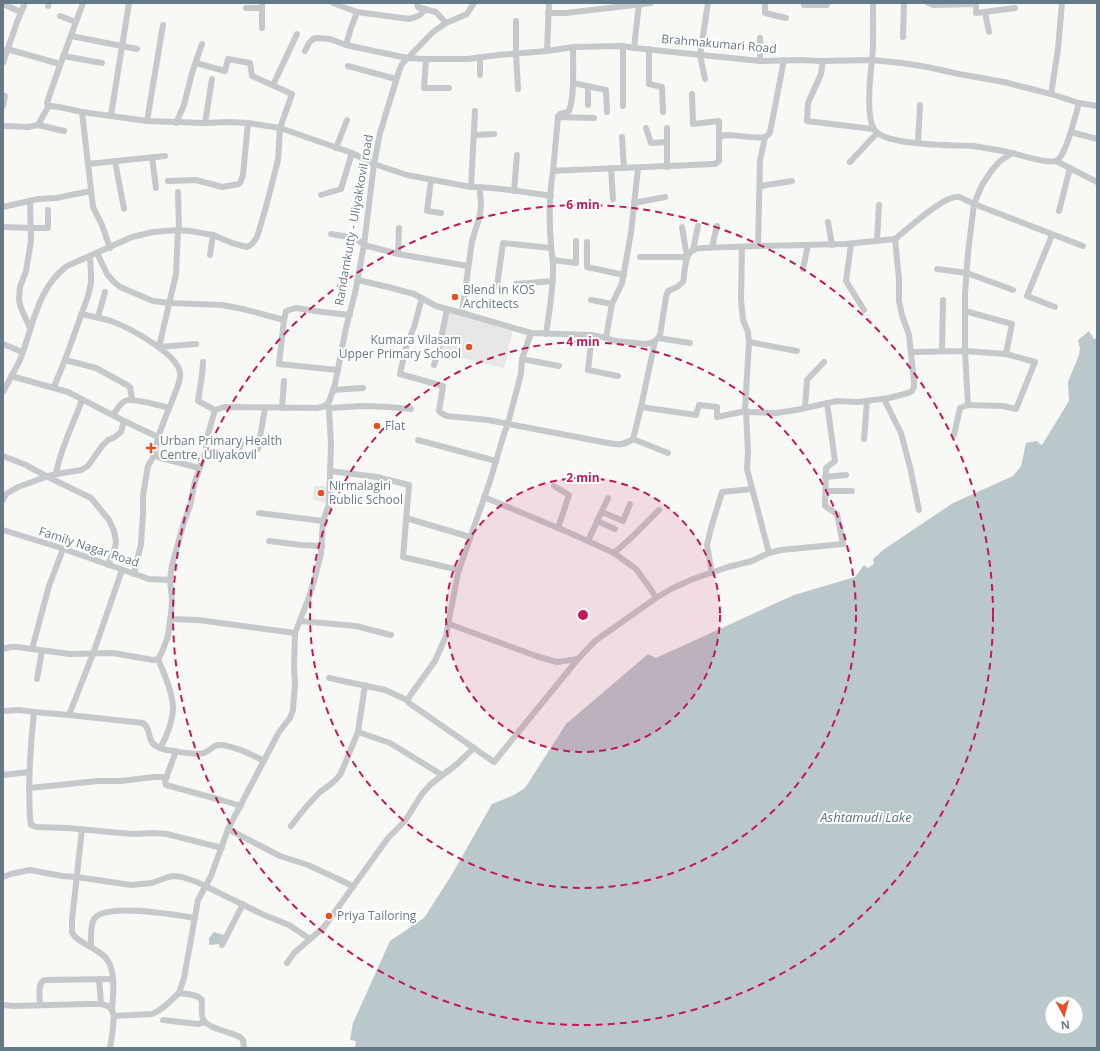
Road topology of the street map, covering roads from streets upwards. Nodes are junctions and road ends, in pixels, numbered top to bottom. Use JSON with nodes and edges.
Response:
{"nodes":[{"id":1,"x":25,"y":3,"type":"edge"},
{"id":2,"x":83,"y":3,"type":"edge"},
{"id":3,"x":129,"y":3,"type":"edge"},
{"id":4,"x":333,"y":3,"type":"edge"},
{"id":5,"x":416,"y":3,"type":"edge"},
{"id":6,"x":474,"y":3,"type":"edge"},
{"id":7,"x":549,"y":3,"type":"edge"},
{"id":8,"x":651,"y":3,"type":"edge"},
{"id":9,"x":708,"y":3,"type":"edge"},
{"id":10,"x":765,"y":3,"type":"edge"},
{"id":11,"x":804,"y":3,"type":"edge"},
{"id":12,"x":873,"y":3,"type":"edge"},
{"id":13,"x":904,"y":3,"type":"edge"},
{"id":14,"x":928,"y":3,"type":"edge"},
{"id":15,"x":1062,"y":3,"type":"edge"},
{"id":16,"x":3,"y":4,"type":"edge"},
{"id":17,"x":639,"y":4,"type":"junction"},
{"id":18,"x":976,"y":4,"type":"edge"},
{"id":19,"x":827,"y":5,"type":"dead end"},
{"id":20,"x":262,"y":6,"type":"edge"},
{"id":21,"x":246,"y":8,"type":"dead end"},
{"id":22,"x":1015,"y":8,"type":"dead end"},
{"id":23,"x":425,"y":9,"type":"junction"},
{"id":24,"x":21,"y":12,"type":"junction"},
{"id":25,"x":357,"y":12,"type":"junction"},
{"id":26,"x":985,"y":12,"type":"junction"},
{"id":27,"x":548,"y":13,"type":"junction"},
{"id":28,"x":60,"y":16,"type":"dead end"},
{"id":29,"x":786,"y":18,"type":"dead end"},
{"id":30,"x":516,"y":21,"type":"dead end"},
{"id":31,"x":76,"y":22,"type":"junction"},
{"id":32,"x":446,"y":24,"type":"junction"},
{"id":33,"x":163,"y":25,"type":"dead end"},
{"id":34,"x":262,"y":28,"type":"dead end"},
{"id":35,"x":989,"y":32,"type":"dead end"},
{"id":36,"x":298,"y":34,"type":"dead end"},
{"id":37,"x":71,"y":36,"type":"junction"},
{"id":38,"x":904,"y":37,"type":"dead end"},
{"id":39,"x":760,"y":38,"type":"dead end"},
{"id":40,"x":202,"y":44,"type":"dead end"},
{"id":41,"x":346,"y":45,"type":"junction"},
{"id":42,"x":122,"y":46,"type":"junction"},
{"id":43,"x":623,"y":46,"type":"junction"},
{"id":44,"x":573,"y":47,"type":"junction"},
{"id":45,"x":634,"y":48,"type":"junction"},
{"id":46,"x":7,"y":49,"type":"junction"},
{"id":47,"x":137,"y":49,"type":"dead end"},
{"id":48,"x":649,"y":50,"type":"junction"},
{"id":49,"x":305,"y":51,"type":"dead end"},
{"id":50,"x":547,"y":51,"type":"junction"},
{"id":51,"x":516,"y":53,"type":"junction"},
{"id":52,"x":700,"y":55,"type":"junction"},
{"id":53,"x":63,"y":56,"type":"junction"},
{"id":54,"x":480,"y":57,"type":"junction"},
{"id":55,"x":407,"y":58,"type":"junction"},
{"id":56,"x":426,"y":59,"type":"junction"},
{"id":57,"x":784,"y":60,"type":"junction"},
{"id":58,"x":872,"y":60,"type":"junction"},
{"id":59,"x":760,"y":61,"type":"junction"},
{"id":60,"x":823,"y":61,"type":"junction"},
{"id":61,"x":3,"y":63,"type":"edge"},
{"id":62,"x":102,"y":63,"type":"dead end"},
{"id":63,"x":196,"y":63,"type":"junction"},
{"id":64,"x":60,"y":64,"type":"junction"},
{"id":65,"x":348,"y":66,"type":"dead end"},
{"id":66,"x":480,"y":75,"type":"dead end"},
{"id":67,"x":212,"y":79,"type":"dead end"},
{"id":68,"x":396,"y":79,"type":"junction"},
{"id":69,"x":705,"y":79,"type":"dead end"},
{"id":70,"x":573,"y":83,"type":"junction"},
{"id":71,"x":273,"y":85,"type":"junction"},
{"id":72,"x":588,"y":86,"type":"junction"},
{"id":73,"x":449,"y":88,"type":"dead end"},
{"id":74,"x":518,"y":89,"type":"dead end"},
{"id":75,"x":692,"y":94,"type":"dead end"},
{"id":76,"x":1051,"y":94,"type":"junction"},
{"id":77,"x":5,"y":96,"type":"dead end"},
{"id":78,"x":1079,"y":103,"type":"junction"},
{"id":79,"x":588,"y":105,"type":"dead end"},
{"id":80,"x":920,"y":105,"type":"dead end"},
{"id":81,"x":3,"y":106,"type":"edge"},
{"id":82,"x":623,"y":106,"type":"dead end"},
{"id":83,"x":1097,"y":106,"type":"edge"},
{"id":84,"x":48,"y":108,"type":"junction"},
{"id":85,"x":475,"y":111,"type":"dead end"},
{"id":86,"x":82,"y":112,"type":"junction"},
{"id":87,"x":607,"y":112,"type":"dead end"},
{"id":88,"x":664,"y":112,"type":"dead end"},
{"id":89,"x":111,"y":116,"type":"junction"},
{"id":90,"x":558,"y":117,"type":"junction"},
{"id":91,"x":594,"y":118,"type":"dead end"},
{"id":92,"x":347,"y":120,"type":"dead end"},
{"id":93,"x":147,"y":121,"type":"junction"},
{"id":94,"x":176,"y":123,"type":"junction"},
{"id":95,"x":205,"y":123,"type":"junction"},
{"id":96,"x":248,"y":123,"type":"junction"},
{"id":97,"x":38,"y":125,"type":"junction"},
{"id":98,"x":3,"y":126,"type":"edge"},
{"id":99,"x":280,"y":128,"type":"junction"},
{"id":100,"x":646,"y":128,"type":"dead end"},
{"id":101,"x":668,"y":128,"type":"dead end"},
{"id":102,"x":64,"y":131,"type":"dead end"},
{"id":103,"x":875,"y":131,"type":"junction"},
{"id":104,"x":1071,"y":132,"type":"junction"},
{"id":105,"x":494,"y":134,"type":"dead end"},
{"id":106,"x":474,"y":135,"type":"junction"},
{"id":107,"x":622,"y":137,"type":"dead end"},
{"id":108,"x":765,"y":137,"type":"junction"},
{"id":109,"x":1097,"y":139,"type":"edge"},
{"id":110,"x":719,"y":140,"type":"junction"},
{"id":111,"x":667,"y":142,"type":"junction"},
{"id":112,"x":918,"y":143,"type":"junction"},
{"id":113,"x":336,"y":148,"type":"junction"},
{"id":114,"x":352,"y":153,"type":"junction"},
{"id":115,"x":1012,"y":153,"type":"junction"},
{"id":116,"x":517,"y":155,"type":"dead end"},
{"id":117,"x":165,"y":156,"type":"dead end"},
{"id":118,"x":152,"y":158,"type":"junction"},
{"id":119,"x":115,"y":161,"type":"junction"},
{"id":120,"x":1056,"y":161,"type":"junction"},
{"id":121,"x":850,"y":162,"type":"dead end"},
{"id":122,"x":88,"y":164,"type":"junction"},
{"id":123,"x":374,"y":164,"type":"junction"},
{"id":124,"x":667,"y":167,"type":"junction"},
{"id":125,"x":611,"y":168,"type":"junction"},
{"id":126,"x":624,"y":168,"type":"junction"},
{"id":127,"x":638,"y":168,"type":"junction"},
{"id":128,"x":1070,"y":168,"type":"junction"},
{"id":129,"x":553,"y":171,"type":"junction"},
{"id":130,"x":431,"y":180,"type":"junction"},
{"id":131,"x":168,"y":181,"type":"dead end"},
{"id":132,"x":792,"y":181,"type":"dead end"},
{"id":133,"x":1097,"y":182,"type":"edge"},
{"id":134,"x":760,"y":186,"type":"junction"},
{"id":135,"x":471,"y":187,"type":"junction"},
{"id":136,"x":480,"y":187,"type":"junction"},
{"id":137,"x":156,"y":188,"type":"dead end"},
{"id":138,"x":91,"y":191,"type":"junction"},
{"id":139,"x":514,"y":191,"type":"junction"},
{"id":140,"x":178,"y":192,"type":"dead end"},
{"id":141,"x":321,"y":196,"type":"dead end"},
{"id":142,"x":551,"y":196,"type":"junction"},
{"id":143,"x":665,"y":197,"type":"dead end"},
{"id":144,"x":613,"y":199,"type":"dead end"},
{"id":145,"x":30,"y":201,"type":"junction"},
{"id":146,"x":634,"y":203,"type":"junction"},
{"id":147,"x":974,"y":204,"type":"junction"},
{"id":148,"x":879,"y":205,"type":"dead end"},
{"id":149,"x":3,"y":207,"type":"edge"},
{"id":150,"x":124,"y":209,"type":"dead end"},
{"id":151,"x":48,"y":210,"type":"dead end"},
{"id":152,"x":1059,"y":211,"type":"dead end"},
{"id":153,"x":441,"y":213,"type":"dead end"},
{"id":154,"x":828,"y":222,"type":"dead end"},
{"id":155,"x":698,"y":226,"type":"dead end"},
{"id":156,"x":717,"y":226,"type":"dead end"},
{"id":157,"x":3,"y":227,"type":"edge"},
{"id":158,"x":682,"y":227,"type":"dead end"},
{"id":159,"x":31,"y":228,"type":"junction"},
{"id":160,"x":398,"y":228,"type":"dead end"},
{"id":161,"x":179,"y":230,"type":"junction"},
{"id":162,"x":331,"y":234,"type":"dead end"},
{"id":163,"x":1052,"y":234,"type":"junction"},
{"id":164,"x":213,"y":235,"type":"junction"},
{"id":165,"x":895,"y":239,"type":"junction"},
{"id":166,"x":576,"y":241,"type":"dead end"},
{"id":167,"x":877,"y":241,"type":"junction"},
{"id":168,"x":587,"y":242,"type":"dead end"},
{"id":169,"x":851,"y":244,"type":"junction"},
{"id":170,"x":364,"y":245,"type":"junction"},
{"id":171,"x":808,"y":245,"type":"junction"},
{"id":172,"x":832,"y":245,"type":"junction"},
{"id":173,"x":758,"y":246,"type":"junction"},
{"id":174,"x":1083,"y":246,"type":"dead end"},
{"id":175,"x":712,"y":247,"type":"junction"},
{"id":176,"x":742,"y":247,"type":"junction"},
{"id":177,"x":110,"y":248,"type":"junction"},
{"id":178,"x":551,"y":248,"type":"junction"},
{"id":179,"x":692,"y":250,"type":"junction"},
{"id":180,"x":97,"y":253,"type":"junction"},
{"id":181,"x":398,"y":254,"type":"junction"},
{"id":182,"x":210,"y":255,"type":"dead end"},
{"id":183,"x":90,"y":256,"type":"junction"},
{"id":184,"x":640,"y":257,"type":"dead end"},
{"id":185,"x":687,"y":257,"type":"junction"},
{"id":186,"x":553,"y":260,"type":"junction"},
{"id":187,"x":468,"y":266,"type":"junction"},
{"id":188,"x":803,"y":269,"type":"dead end"},
{"id":189,"x":937,"y":269,"type":"dead end"},
{"id":190,"x":967,"y":273,"type":"junction"},
{"id":191,"x":624,"y":275,"type":"junction"},
{"id":192,"x":358,"y":280,"type":"junction"},
{"id":193,"x":553,"y":281,"type":"junction"},
{"id":194,"x":516,"y":284,"type":"dead end"},
{"id":195,"x":497,"y":286,"type":"dead end"},
{"id":196,"x":1013,"y":290,"type":"dead end"},
{"id":197,"x":105,"y":292,"type":"dead end"},
{"id":198,"x":422,"y":298,"type":"junction"},
{"id":199,"x":591,"y":300,"type":"dead end"},
{"id":200,"x":943,"y":300,"type":"dead end"},
{"id":201,"x":169,"y":303,"type":"junction"},
{"id":202,"x":612,"y":304,"type":"junction"},
{"id":203,"x":1055,"y":307,"type":"dead end"},
{"id":204,"x":447,"y":310,"type":"junction"},
{"id":205,"x":864,"y":310,"type":"dead end"},
{"id":206,"x":965,"y":311,"type":"junction"},
{"id":207,"x":462,"y":313,"type":"junction"},
{"id":208,"x":81,"y":314,"type":"junction"},
{"id":209,"x":350,"y":315,"type":"junction"},
{"id":210,"x":98,"y":317,"type":"junction"},
{"id":211,"x":284,"y":320,"type":"junction"},
{"id":212,"x":30,"y":328,"type":"junction"},
{"id":213,"x":531,"y":333,"type":"junction"},
{"id":214,"x":546,"y":334,"type":"junction"},
{"id":215,"x":592,"y":335,"type":"junction"},
{"id":216,"x":606,"y":338,"type":"junction"},
{"id":217,"x":656,"y":340,"type":"junction"},
{"id":218,"x":749,"y":342,"type":"junction"},
{"id":219,"x":690,"y":343,"type":"dead end"},
{"id":220,"x":3,"y":344,"type":"edge"},
{"id":221,"x":196,"y":344,"type":"dead end"},
{"id":222,"x":159,"y":347,"type":"junction"},
{"id":223,"x":797,"y":351,"type":"dead end"},
{"id":224,"x":942,"y":351,"type":"junction"},
{"id":225,"x":965,"y":351,"type":"junction"},
{"id":226,"x":22,"y":352,"type":"junction"},
{"id":227,"x":912,"y":352,"type":"junction"},
{"id":228,"x":1006,"y":354,"type":"junction"},
{"id":229,"x":522,"y":359,"type":"junction"},
{"id":230,"x":65,"y":360,"type":"junction"},
{"id":231,"x":203,"y":362,"type":"dead end"},
{"id":232,"x":824,"y":362,"type":"dead end"},
{"id":233,"x":434,"y":365,"type":"dead end"},
{"id":234,"x":559,"y":366,"type":"dead end"},
{"id":235,"x":338,"y":370,"type":"junction"},
{"id":236,"x":11,"y":376,"type":"junction"},
{"id":237,"x":618,"y":376,"type":"dead end"},
{"id":238,"x":284,"y":381,"type":"dead end"},
{"id":239,"x":54,"y":387,"type":"junction"},
{"id":240,"x":363,"y":388,"type":"dead end"},
{"id":241,"x":333,"y":390,"type":"junction"},
{"id":242,"x":3,"y":392,"type":"edge"},
{"id":243,"x":132,"y":399,"type":"junction"},
{"id":244,"x":884,"y":399,"type":"junction"},
{"id":245,"x":82,"y":400,"type":"junction"},
{"id":246,"x":867,"y":401,"type":"junction"},
{"id":247,"x":827,"y":403,"type":"junction"},
{"id":248,"x":968,"y":405,"type":"junction"},
{"id":249,"x":327,"y":407,"type":"junction"},
{"id":250,"x":641,"y":407,"type":"junction"},
{"id":251,"x":169,"y":408,"type":"junction"},
{"id":252,"x":265,"y":408,"type":"junction"},
{"id":253,"x":282,"y":408,"type":"junction"},
{"id":254,"x":805,"y":408,"type":"junction"},
{"id":255,"x":411,"y":409,"type":"dead end"},
{"id":256,"x":215,"y":410,"type":"junction"},
{"id":257,"x":746,"y":411,"type":"junction"},
{"id":258,"x":113,"y":415,"type":"junction"},
{"id":259,"x":124,"y":421,"type":"junction"},
{"id":260,"x":508,"y":423,"type":"junction"},
{"id":261,"x":954,"y":435,"type":"dead end"},
{"id":262,"x":158,"y":437,"type":"junction"},
{"id":263,"x":633,"y":439,"type":"junction"},
{"id":264,"x":864,"y":439,"type":"dead end"},
{"id":265,"x":418,"y":440,"type":"dead end"},
{"id":266,"x":241,"y":443,"type":"dead end"},
{"id":267,"x":258,"y":449,"type":"dead end"},
{"id":268,"x":206,"y":451,"type":"junction"},
{"id":269,"x":668,"y":453,"type":"dead end"},
{"id":270,"x":155,"y":454,"type":"junction"},
{"id":271,"x":3,"y":456,"type":"edge"},
{"id":272,"x":496,"y":461,"type":"junction"},
{"id":273,"x":199,"y":468,"type":"junction"},
{"id":274,"x":330,"y":471,"type":"junction"},
{"id":275,"x":56,"y":474,"type":"junction"},
{"id":276,"x":46,"y":476,"type":"junction"},
{"id":277,"x":846,"y":476,"type":"dead end"},
{"id":278,"x":826,"y":478,"type":"junction"},
{"id":279,"x":554,"y":486,"type":"dead end"},
{"id":280,"x":752,"y":489,"type":"junction"},
{"id":281,"x":826,"y":491,"type":"junction"},
{"id":282,"x":852,"y":491,"type":"dead end"},
{"id":283,"x":484,"y":497,"type":"junction"},
{"id":284,"x":608,"y":498,"type":"dead end"},
{"id":285,"x":3,"y":500,"type":"edge"},
{"id":286,"x":630,"y":504,"type":"dead end"},
{"id":287,"x":659,"y":510,"type":"dead end"},
{"id":288,"x":919,"y":510,"type":"dead end"},
{"id":289,"x":602,"y":512,"type":"junction"},
{"id":290,"x":259,"y":513,"type":"dead end"},
{"id":291,"x":406,"y":518,"type":"junction"},
{"id":292,"x":323,"y":521,"type":"junction"},
{"id":293,"x":597,"y":521,"type":"junction"},
{"id":294,"x":558,"y":528,"type":"junction"},
{"id":295,"x":615,"y":529,"type":"dead end"},
{"id":296,"x":3,"y":530,"type":"edge"},
{"id":297,"x":470,"y":537,"type":"junction"},
{"id":298,"x":269,"y":540,"type":"dead end"},
{"id":299,"x":588,"y":541,"type":"junction"},
{"id":300,"x":322,"y":546,"type":"junction"},
{"id":301,"x":63,"y":549,"type":"junction"},
{"id":302,"x":614,"y":553,"type":"junction"},
{"id":303,"x":769,"y":553,"type":"junction"},
{"id":304,"x":108,"y":565,"type":"junction"},
{"id":305,"x":122,"y":570,"type":"junction"},
{"id":306,"x":459,"y":570,"type":"junction"},
{"id":307,"x":712,"y":573,"type":"junction"},
{"id":308,"x":134,"y":574,"type":"junction"},
{"id":309,"x":170,"y":580,"type":"junction"},
{"id":310,"x":656,"y":598,"type":"junction"},
{"id":311,"x":170,"y":619,"type":"junction"},
{"id":312,"x":300,"y":620,"type":"junction"},
{"id":313,"x":449,"y":624,"type":"junction"},
{"id":314,"x":295,"y":633,"type":"junction"},
{"id":315,"x":391,"y":635,"type":"dead end"},
{"id":316,"x":3,"y":649,"type":"edge"},
{"id":317,"x":32,"y":649,"type":"junction"},
{"id":318,"x":42,"y":651,"type":"junction"},
{"id":319,"x":93,"y":654,"type":"junction"},
{"id":320,"x":158,"y":659,"type":"junction"},
{"id":321,"x":578,"y":659,"type":"junction"},
{"id":322,"x":330,"y":678,"type":"dead end"},
{"id":323,"x":38,"y":679,"type":"dead end"},
{"id":324,"x":365,"y":685,"type":"junction"},
{"id":325,"x":407,"y":700,"type":"junction"},
{"id":326,"x":3,"y":711,"type":"edge"},
{"id":327,"x":34,"y":712,"type":"junction"},
{"id":328,"x":69,"y":715,"type":"junction"},
{"id":329,"x":358,"y":732,"type":"junction"},
{"id":330,"x":160,"y":748,"type":"junction"},
{"id":331,"x":474,"y":748,"type":"junction"},
{"id":332,"x":176,"y":751,"type":"junction"},
{"id":333,"x":264,"y":761,"type":"junction"},
{"id":334,"x":29,"y":772,"type":"junction"},
{"id":335,"x":3,"y":775,"type":"edge"},
{"id":336,"x":442,"y":776,"type":"junction"},
{"id":337,"x":167,"y":777,"type":"junction"},
{"id":338,"x":29,"y":788,"type":"junction"},
{"id":339,"x":241,"y":806,"type":"junction"},
{"id":340,"x":291,"y":826,"type":"dead end"},
{"id":341,"x":82,"y":829,"type":"junction"},
{"id":342,"x":228,"y":829,"type":"junction"},
{"id":343,"x":222,"y":848,"type":"junction"},
{"id":344,"x":3,"y":877,"type":"edge"},
{"id":345,"x":77,"y":877,"type":"junction"},
{"id":346,"x":206,"y":886,"type":"junction"},
{"id":347,"x":353,"y":886,"type":"junction"},
{"id":348,"x":243,"y":904,"type":"junction"},
{"id":349,"x":195,"y":918,"type":"junction"},
{"id":350,"x":310,"y":939,"type":"junction"},
{"id":351,"x":222,"y":944,"type":"dead end"},
{"id":352,"x":91,"y":946,"type":"junction"},
{"id":353,"x":287,"y":963,"type":"dead end"},
{"id":354,"x":100,"y":979,"type":"junction"},
{"id":355,"x":113,"y":979,"type":"junction"},
{"id":356,"x":179,"y":993,"type":"junction"},
{"id":357,"x":101,"y":1004,"type":"junction"},
{"id":358,"x":3,"y":1005,"type":"edge"},
{"id":359,"x":40,"y":1005,"type":"junction"},
{"id":360,"x":113,"y":1013,"type":"junction"},
{"id":361,"x":163,"y":1020,"type":"dead end"},
{"id":362,"x":205,"y":1022,"type":"junction"},
{"id":363,"x":110,"y":1048,"type":"edge"},
{"id":364,"x":244,"y":1048,"type":"edge"}],
"edges":[{"from":1,"to":24,"type":"street"},
{"from":2,"to":31,"type":"street"},
{"from":3,"to":42,"type":"street"},
{"from":4,"to":25,"type":"street"},
{"from":5,"to":23,"type":"street"},
{"from":6,"to":32,"type":"street","name":"Randamkutty - Uliyakkovil road"},
{"from":7,"to":27,"type":"street"},
{"from":8,"to":17,"type":"street"},
{"from":9,"to":52,"type":"street"},
{"from":10,"to":29,"type":"street"},
{"from":11,"to":19,"type":"street"},
{"from":12,"to":58,"type":"street"},
{"from":13,"to":38,"type":"street"},
{"from":14,"to":18,"type":"street"},
{"from":15,"to":76,"type":"street"},
{"from":16,"to":24,"type":"street"},
{"from":17,"to":27,"type":"street"},
{"from":17,"to":45,"type":"street"},
{"from":18,"to":26,"type":"street"},
{"from":20,"to":21,"type":"street"},
{"from":20,"to":34,"type":"street"},
{"from":22,"to":26,"type":"street"},
{"from":23,"to":25,"type":"street"},
{"from":23,"to":32,"type":"street"},
{"from":24,"to":46,"type":"street"},
{"from":25,"to":41,"type":"street"},
{"from":26,"to":35,"type":"street"},
{"from":27,"to":50,"type":"street"},
{"from":28,"to":31,"type":"street"},
{"from":30,"to":51,"type":"street"},
{"from":31,"to":37,"type":"street"},
{"from":32,"to":55,"type":"street","name":"Randamkutty - Uliyakkovil road"},
{"from":33,"to":93,"type":"street"},
{"from":36,"to":71,"type":"street"},
{"from":37,"to":42,"type":"street"},
{"from":37,"to":53,"type":"street"},
{"from":39,"to":59,"type":"street"},
{"from":40,"to":63,"type":"street"},
{"from":41,"to":49,"type":"street","name":"Brahmakumari Road"},
{"from":41,"to":55,"type":"street","name":"Brahmakumari Road"},
{"from":42,"to":47,"type":"street"},
{"from":42,"to":89,"type":"street"},
{"from":43,"to":44,"type":"street","name":"Brahmakumari Road"},
{"from":43,"to":45,"type":"street","name":"Brahmakumari Road"},
{"from":43,"to":82,"type":"street"},
{"from":44,"to":50,"type":"street","name":"Brahmakumari Road"},
{"from":44,"to":70,"type":"street"},
{"from":45,"to":48,"type":"street","name":"Brahmakumari Road"},
{"from":46,"to":61,"type":"street"},
{"from":46,"to":64,"type":"street"},
{"from":48,"to":52,"type":"street","name":"Brahmakumari Road"},
{"from":48,"to":88,"type":"street"},
{"from":50,"to":51,"type":"street","name":"Brahmakumari Road"},
{"from":51,"to":54,"type":"street","name":"Brahmakumari Road"},
{"from":51,"to":74,"type":"street"},
{"from":52,"to":59,"type":"street","name":"Brahmakumari Road"},
{"from":52,"to":69,"type":"street"},
{"from":53,"to":62,"type":"street"},
{"from":53,"to":64,"type":"street"},
{"from":54,"to":56,"type":"street","name":"Brahmakumari Road"},
{"from":54,"to":66,"type":"street"},
{"from":55,"to":56,"type":"street","name":"Brahmakumari Road"},
{"from":55,"to":68,"type":"street","name":"Randamkutty - Uliyakkovil road"},
{"from":56,"to":73,"type":"street"},
{"from":57,"to":59,"type":"street","name":"Brahmakumari Road"},
{"from":57,"to":60,"type":"street","name":"Brahmakumari Road"},
{"from":57,"to":108,"type":"street"},
{"from":58,"to":60,"type":"street","name":"Brahmakumari Road"},
{"from":58,"to":76,"type":"street","name":"Brahmakumari Road"},
{"from":58,"to":103,"type":"street"},
{"from":60,"to":103,"type":"street"},
{"from":63,"to":71,"type":"street"},
{"from":63,"to":94,"type":"street"},
{"from":64,"to":84,"type":"street"},
{"from":65,"to":68,"type":"street"},
{"from":67,"to":95,"type":"street"},
{"from":68,"to":123,"type":"street","name":"Randamkutty - Uliyakkovil road"},
{"from":70,"to":72,"type":"street"},
{"from":70,"to":90,"type":"street"},
{"from":71,"to":99,"type":"street"},
{"from":72,"to":79,"type":"street"},
{"from":72,"to":87,"type":"street"},
{"from":75,"to":110,"type":"street"},
{"from":76,"to":78,"type":"street","name":"Brahmakumari Road"},
{"from":77,"to":81,"type":"street"},
{"from":78,"to":83,"type":"street","name":"Brahmakumari Road"},
{"from":78,"to":104,"type":"street"},
{"from":80,"to":112,"type":"street"},
{"from":84,"to":86,"type":"street"},
{"from":84,"to":97,"type":"street"},
{"from":85,"to":106,"type":"street"},
{"from":86,"to":89,"type":"street"},
{"from":86,"to":122,"type":"street"},
{"from":89,"to":93,"type":"street"},
{"from":90,"to":91,"type":"street"},
{"from":90,"to":129,"type":"street"},
{"from":92,"to":113,"type":"street"},
{"from":93,"to":94,"type":"street"},
{"from":94,"to":95,"type":"street"},
{"from":95,"to":96,"type":"street"},
{"from":96,"to":99,"type":"street"},
{"from":96,"to":131,"type":"street"},
{"from":97,"to":98,"type":"street"},
{"from":97,"to":102,"type":"street"},
{"from":99,"to":113,"type":"street"},
{"from":99,"to":164,"type":"street"},
{"from":100,"to":111,"type":"street"},
{"from":101,"to":111,"type":"street"},
{"from":103,"to":112,"type":"street"},
{"from":103,"to":121,"type":"street"},
{"from":104,"to":109,"type":"street"},
{"from":104,"to":120,"type":"street"},
{"from":105,"to":106,"type":"street"},
{"from":106,"to":135,"type":"street"},
{"from":107,"to":126,"type":"street"},
{"from":108,"to":110,"type":"street"},
{"from":108,"to":134,"type":"street"},
{"from":110,"to":124,"type":"street"},
{"from":111,"to":124,"type":"street"},
{"from":112,"to":115,"type":"street"},
{"from":113,"to":114,"type":"street"},
{"from":114,"to":123,"type":"street"},
{"from":114,"to":141,"type":"street"},
{"from":115,"to":120,"type":"street"},
{"from":115,"to":147,"type":"street"},
{"from":116,"to":139,"type":"street"},
{"from":117,"to":118,"type":"street"},
{"from":118,"to":119,"type":"street"},
{"from":118,"to":137,"type":"street"},
{"from":119,"to":122,"type":"street"},
{"from":119,"to":150,"type":"street"},
{"from":120,"to":128,"type":"street"},
{"from":122,"to":138,"type":"street"},
{"from":123,"to":130,"type":"street"},
{"from":123,"to":170,"type":"street","name":"Randamkutty - Uliyakkovil road"},
{"from":124,"to":127,"type":"street"},
{"from":125,"to":126,"type":"street"},
{"from":125,"to":129,"type":"street"},
{"from":125,"to":144,"type":"street"},
{"from":126,"to":127,"type":"street"},
{"from":127,"to":146,"type":"street"},
{"from":128,"to":133,"type":"street"},
{"from":128,"to":152,"type":"street"},
{"from":129,"to":142,"type":"street"},
{"from":130,"to":135,"type":"street"},
{"from":130,"to":153,"type":"street"},
{"from":132,"to":134,"type":"street"},
{"from":134,"to":173,"type":"street"},
{"from":135,"to":136,"type":"street"},
{"from":136,"to":139,"type":"street"},
{"from":136,"to":187,"type":"street"},
{"from":138,"to":145,"type":"street"},
{"from":138,"to":177,"type":"street"},
{"from":139,"to":142,"type":"street"},
{"from":140,"to":161,"type":"street"},
{"from":142,"to":178,"type":"street"},
{"from":143,"to":146,"type":"street"},
{"from":145,"to":149,"type":"street"},
{"from":145,"to":159,"type":"street"},
{"from":146,"to":191,"type":"street"},
{"from":147,"to":163,"type":"street"},
{"from":147,"to":165,"type":"street"},
{"from":147,"to":190,"type":"street"},
{"from":148,"to":167,"type":"street"},
{"from":151,"to":159,"type":"street"},
{"from":154,"to":172,"type":"street"},
{"from":155,"to":179,"type":"street"},
{"from":156,"to":175,"type":"street"},
{"from":157,"to":159,"type":"street"},
{"from":158,"to":185,"type":"street"},
{"from":159,"to":212,"type":"street"},
{"from":160,"to":181,"type":"street"},
{"from":161,"to":164,"type":"street"},
{"from":161,"to":177,"type":"street"},
{"from":161,"to":201,"type":"street"},
{"from":162,"to":170,"type":"street"},
{"from":163,"to":174,"type":"street"},
{"from":163,"to":203,"type":"street"},
{"from":164,"to":182,"type":"street"},
{"from":165,"to":167,"type":"street"},
{"from":165,"to":227,"type":"street"},
{"from":166,"to":186,"type":"street"},
{"from":167,"to":169,"type":"street"},
{"from":168,"to":191,"type":"street"},
{"from":169,"to":172,"type":"street"},
{"from":169,"to":205,"type":"street"},
{"from":170,"to":181,"type":"street"},
{"from":170,"to":192,"type":"street","name":"Randamkutty - Uliyakkovil road"},
{"from":171,"to":172,"type":"street"},
{"from":171,"to":173,"type":"street"},
{"from":171,"to":188,"type":"street"},
{"from":173,"to":176,"type":"street"},
{"from":175,"to":176,"type":"street"},
{"from":175,"to":179,"type":"street"},
{"from":176,"to":218,"type":"street"},
{"from":177,"to":180,"type":"street"},
{"from":178,"to":186,"type":"street"},
{"from":178,"to":195,"type":"street"},
{"from":179,"to":185,"type":"street"},
{"from":180,"to":183,"type":"street"},
{"from":180,"to":201,"type":"street"},
{"from":181,"to":187,"type":"street"},
{"from":183,"to":208,"type":"street"},
{"from":183,"to":212,"type":"street"},
{"from":184,"to":185,"type":"street"},
{"from":185,"to":217,"type":"street"},
{"from":186,"to":193,"type":"street"},
{"from":187,"to":207,"type":"street"},
{"from":189,"to":190,"type":"street"},
{"from":190,"to":196,"type":"street"},
{"from":190,"to":206,"type":"street"},
{"from":191,"to":202,"type":"street"},
{"from":192,"to":198,"type":"street"},
{"from":192,"to":209,"type":"street","name":"Randamkutty - Uliyakkovil road"},
{"from":193,"to":194,"type":"street"},
{"from":193,"to":214,"type":"street"},
{"from":197,"to":210,"type":"street"},
{"from":198,"to":204,"type":"street"},
{"from":198,"to":260,"type":"street"},
{"from":199,"to":202,"type":"street"},
{"from":200,"to":224,"type":"street"},
{"from":201,"to":211,"type":"street"},
{"from":201,"to":222,"type":"street"},
{"from":202,"to":216,"type":"street"},
{"from":204,"to":207,"type":"street"},
{"from":204,"to":233,"type":"street"},
{"from":206,"to":225,"type":"street"},
{"from":206,"to":228,"type":"street"},
{"from":207,"to":213,"type":"street"},
{"from":208,"to":210,"type":"street"},
{"from":208,"to":230,"type":"street"},
{"from":209,"to":211,"type":"street"},
{"from":209,"to":235,"type":"street","name":"Randamkutty - Uliyakkovil road"},
{"from":210,"to":222,"type":"street"},
{"from":211,"to":235,"type":"street"},
{"from":212,"to":226,"type":"street"},
{"from":213,"to":214,"type":"street"},
{"from":213,"to":229,"type":"street"},
{"from":214,"to":215,"type":"street"},
{"from":215,"to":216,"type":"street"},
{"from":215,"to":237,"type":"street"},
{"from":216,"to":217,"type":"street"},
{"from":217,"to":219,"type":"street"},
{"from":217,"to":250,"type":"street"},
{"from":218,"to":223,"type":"street"},
{"from":218,"to":257,"type":"street"},
{"from":220,"to":226,"type":"street"},
{"from":221,"to":222,"type":"street"},
{"from":222,"to":251,"type":"street"},
{"from":224,"to":225,"type":"street"},
{"from":224,"to":227,"type":"street"},
{"from":225,"to":228,"type":"street"},
{"from":225,"to":248,"type":"street"},
{"from":226,"to":236,"type":"street"},
{"from":227,"to":244,"type":"street"},
{"from":228,"to":248,"type":"street"},
{"from":229,"to":234,"type":"street"},
{"from":229,"to":260,"type":"street"},
{"from":230,"to":239,"type":"street"},
{"from":230,"to":243,"type":"street"},
{"from":231,"to":256,"type":"street"},
{"from":232,"to":254,"type":"street"},
{"from":235,"to":241,"type":"street","name":"Randamkutty - Uliyakkovil road"},
{"from":236,"to":239,"type":"street"},
{"from":236,"to":242,"type":"street"},
{"from":238,"to":253,"type":"street"},
{"from":239,"to":245,"type":"street"},
{"from":240,"to":241,"type":"street"},
{"from":241,"to":249,"type":"street","name":"Randamkutty - Uliyakkovil road"},
{"from":243,"to":251,"type":"street"},
{"from":243,"to":258,"type":"street"},
{"from":244,"to":246,"type":"street"},
{"from":244,"to":288,"type":"street"},
{"from":245,"to":258,"type":"street"},
{"from":245,"to":275,"type":"street"},
{"from":246,"to":247,"type":"street"},
{"from":246,"to":264,"type":"street"},
{"from":247,"to":254,"type":"street"},
{"from":247,"to":278,"type":"street"},
{"from":248,"to":261,"type":"street"},
{"from":249,"to":253,"type":"street"},
{"from":249,"to":255,"type":"street"},
{"from":249,"to":274,"type":"street"},
{"from":250,"to":257,"type":"street"},
{"from":250,"to":263,"type":"street"},
{"from":251,"to":262,"type":"street"},
{"from":252,"to":253,"type":"street"},
{"from":252,"to":256,"type":"street"},
{"from":252,"to":267,"type":"street"},
{"from":254,"to":257,"type":"street"},
{"from":256,"to":268,"type":"street"},
{"from":257,"to":280,"type":"street"},
{"from":258,"to":259,"type":"street"},
{"from":259,"to":262,"type":"street"},
{"from":259,"to":275,"type":"street"},
{"from":260,"to":263,"type":"street"},
{"from":260,"to":272,"type":"street"},
{"from":262,"to":270,"type":"street"},
{"from":263,"to":269,"type":"street"},
{"from":265,"to":272,"type":"street"},
{"from":266,"to":268,"type":"street"},
{"from":268,"to":273,"type":"street"},
{"from":270,"to":273,"type":"street"},
{"from":270,"to":308,"type":"street"},
{"from":271,"to":276,"type":"street"},
{"from":272,"to":283,"type":"street"},
{"from":273,"to":309,"type":"street"},
{"from":274,"to":291,"type":"street"},
{"from":274,"to":292,"type":"street"},
{"from":275,"to":276,"type":"street"},
{"from":276,"to":285,"type":"street"},
{"from":276,"to":304,"type":"street"},
{"from":277,"to":278,"type":"street"},
{"from":278,"to":281,"type":"street"},
{"from":279,"to":294,"type":"street"},
{"from":280,"to":303,"type":"street"},
{"from":280,"to":307,"type":"street"},
{"from":281,"to":282,"type":"street"},
{"from":281,"to":303,"type":"street"},
{"from":283,"to":294,"type":"street"},
{"from":283,"to":297,"type":"street"},
{"from":284,"to":289,"type":"street"},
{"from":286,"to":289,"type":"street"},
{"from":287,"to":302,"type":"street"},
{"from":289,"to":293,"type":"street"},
{"from":290,"to":292,"type":"street"},
{"from":291,"to":297,"type":"street"},
{"from":291,"to":306,"type":"street"},
{"from":292,"to":300,"type":"street"},
{"from":293,"to":295,"type":"street"},
{"from":293,"to":299,"type":"street"},
{"from":294,"to":299,"type":"street"},
{"from":296,"to":301,"type":"street","name":"Family Nagar Road"},
{"from":297,"to":306,"type":"street"},
{"from":298,"to":300,"type":"street"},
{"from":299,"to":302,"type":"street"},
{"from":300,"to":312,"type":"street"},
{"from":301,"to":304,"type":"street","name":"Family Nagar Road"},
{"from":301,"to":317,"type":"street"},
{"from":302,"to":310,"type":"street"},
{"from":303,"to":307,"type":"street"},
{"from":304,"to":305,"type":"street","name":"Family Nagar Road"},
{"from":305,"to":308,"type":"street","name":"Family Nagar Road"},
{"from":305,"to":319,"type":"street"},
{"from":306,"to":313,"type":"street"},
{"from":307,"to":310,"type":"street"},
{"from":308,"to":309,"type":"street","name":"Family Nagar Road"},
{"from":309,"to":311,"type":"street"},
{"from":310,"to":321,"type":"street"},
{"from":311,"to":314,"type":"street"},
{"from":311,"to":320,"type":"street"},
{"from":312,"to":314,"type":"street"},
{"from":312,"to":315,"type":"street"},
{"from":313,"to":321,"type":"street"},
{"from":313,"to":325,"type":"street"},
{"from":314,"to":333,"type":"street"},
{"from":316,"to":317,"type":"street"},
{"from":317,"to":318,"type":"street"},
{"from":318,"to":319,"type":"street"},
{"from":318,"to":323,"type":"street"},
{"from":319,"to":320,"type":"street"},
{"from":319,"to":328,"type":"street"},
{"from":320,"to":330,"type":"street"},
{"from":321,"to":331,"type":"street"},
{"from":322,"to":324,"type":"street"},
{"from":324,"to":325,"type":"street"},
{"from":324,"to":329,"type":"street"},
{"from":325,"to":331,"type":"street"},
{"from":326,"to":327,"type":"street"},
{"from":327,"to":328,"type":"street"},
{"from":327,"to":334,"type":"street"},
{"from":328,"to":330,"type":"street"},
{"from":329,"to":336,"type":"street"},
{"from":329,"to":340,"type":"street"},
{"from":330,"to":332,"type":"street"},
{"from":331,"to":336,"type":"street"},
{"from":332,"to":333,"type":"street"},
{"from":332,"to":337,"type":"street"},
{"from":333,"to":339,"type":"street"},
{"from":334,"to":335,"type":"street"},
{"from":334,"to":338,"type":"street"},
{"from":336,"to":347,"type":"street"},
{"from":337,"to":338,"type":"street"},
{"from":337,"to":339,"type":"street"},
{"from":338,"to":341,"type":"street"},
{"from":339,"to":342,"type":"street"},
{"from":341,"to":343,"type":"street"},
{"from":341,"to":345,"type":"street"},
{"from":342,"to":343,"type":"street"},
{"from":342,"to":347,"type":"street"},
{"from":343,"to":346,"type":"street"},
{"from":344,"to":345,"type":"street"},
{"from":345,"to":346,"type":"street"},
{"from":345,"to":352,"type":"street"},
{"from":346,"to":348,"type":"street"},
{"from":346,"to":349,"type":"street"},
{"from":347,"to":350,"type":"street"},
{"from":348,"to":350,"type":"street"},
{"from":348,"to":351,"type":"street"},
{"from":349,"to":352,"type":"street"},
{"from":349,"to":356,"type":"street"},
{"from":350,"to":353,"type":"street"},
{"from":352,"to":355,"type":"street"},
{"from":354,"to":355,"type":"street"},
{"from":354,"to":357,"type":"street"},
{"from":354,"to":359,"type":"street"},
{"from":355,"to":360,"type":"street"},
{"from":356,"to":360,"type":"street"},
{"from":356,"to":362,"type":"street"},
{"from":357,"to":359,"type":"street"},
{"from":357,"to":360,"type":"street"},
{"from":358,"to":359,"type":"street"},
{"from":360,"to":363,"type":"street"},
{"from":361,"to":362,"type":"street"},
{"from":362,"to":364,"type":"street"}]}
